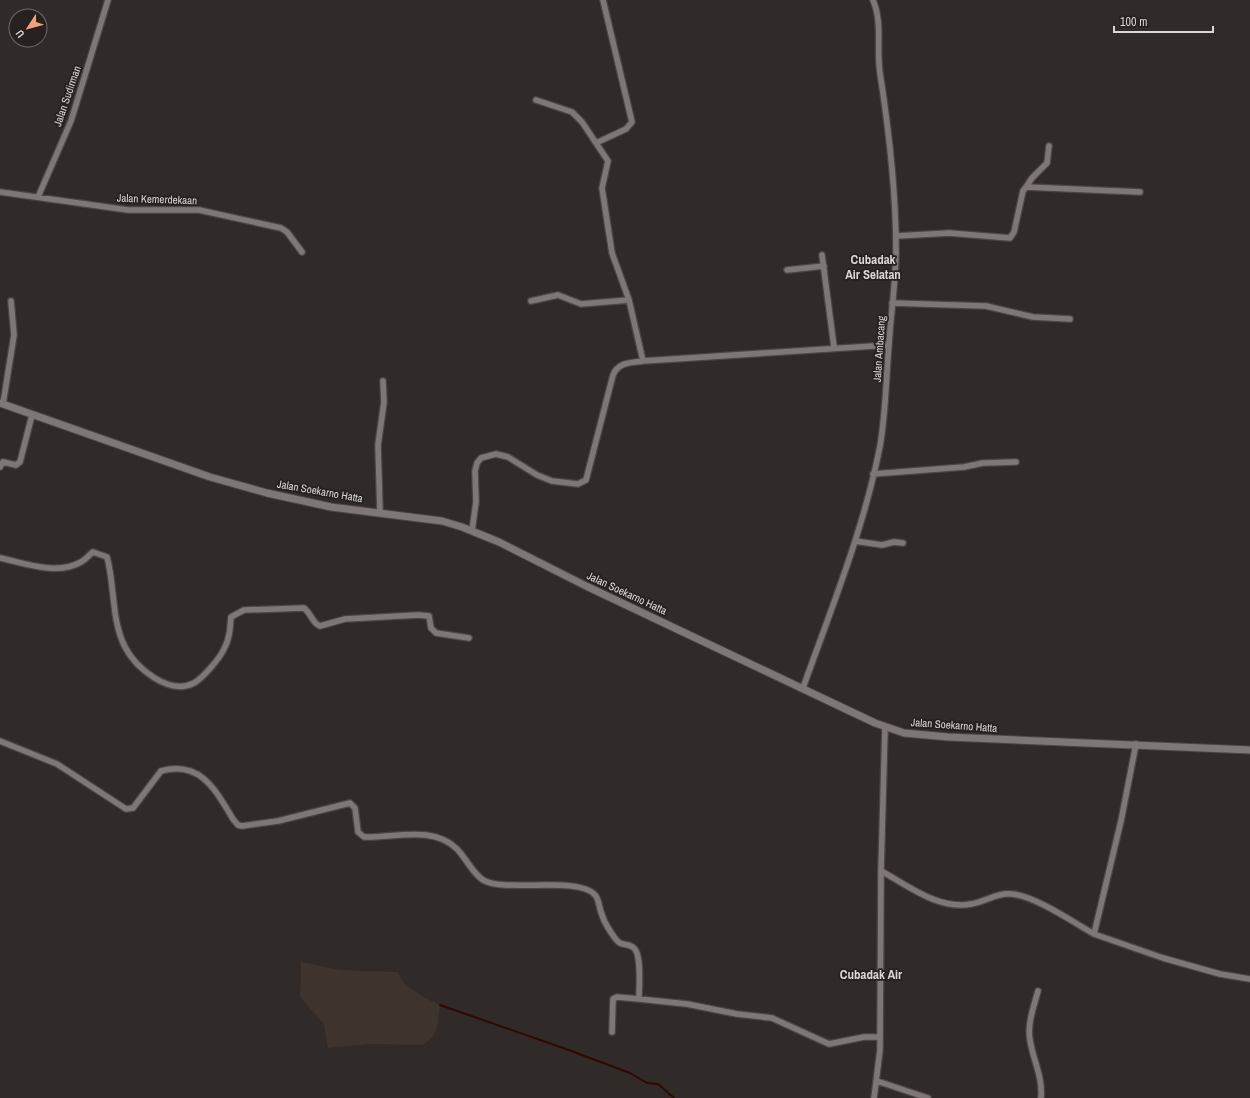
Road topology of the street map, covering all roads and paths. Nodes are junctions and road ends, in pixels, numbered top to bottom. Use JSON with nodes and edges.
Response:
{"nodes":[{"id":1,"x":108,"y":0,"type":"edge"},
{"id":2,"x":603,"y":0,"type":"edge"},
{"id":3,"x":873,"y":0,"type":"edge"},
{"id":4,"x":536,"y":100,"type":"dead end"},
{"id":5,"x":596,"y":143,"type":"junction"},
{"id":6,"x":1048,"y":146,"type":"dead end"},
{"id":7,"x":1026,"y":187,"type":"junction"},
{"id":8,"x":0,"y":192,"type":"edge"},
{"id":9,"x":1140,"y":192,"type":"dead end"},
{"id":10,"x":38,"y":197,"type":"junction"},
{"id":11,"x":896,"y":236,"type":"junction"},
{"id":12,"x":302,"y":252,"type":"dead end"},
{"id":13,"x":822,"y":255,"type":"dead end"},
{"id":14,"x":824,"y":266,"type":"junction"},
{"id":15,"x":787,"y":270,"type":"dead end"},
{"id":16,"x":629,"y":300,"type":"junction"},
{"id":17,"x":11,"y":301,"type":"dead end"},
{"id":18,"x":531,"y":301,"type":"dead end"},
{"id":19,"x":892,"y":303,"type":"junction"},
{"id":20,"x":1070,"y":319,"type":"dead end"},
{"id":21,"x":889,"y":345,"type":"junction"},
{"id":22,"x":834,"y":347,"type":"junction"},
{"id":23,"x":643,"y":361,"type":"junction"},
{"id":24,"x":383,"y":381,"type":"dead end"},
{"id":25,"x":2,"y":404,"type":"edge"},
{"id":26,"x":32,"y":415,"type":"junction"},
{"id":27,"x":1016,"y":462,"type":"dead end"},
{"id":28,"x":0,"y":467,"type":"edge"},
{"id":29,"x":873,"y":474,"type":"junction"},
{"id":30,"x":380,"y":512,"type":"junction"},
{"id":31,"x":472,"y":531,"type":"junction"},
{"id":32,"x":855,"y":541,"type":"junction"},
{"id":33,"x":903,"y":543,"type":"dead end"},
{"id":34,"x":0,"y":558,"type":"edge"},
{"id":35,"x":469,"y":638,"type":"dead end"},
{"id":36,"x":803,"y":688,"type":"junction"},
{"id":37,"x":885,"y":728,"type":"junction"},
{"id":38,"x":0,"y":741,"type":"edge"},
{"id":39,"x":1136,"y":744,"type":"junction"},
{"id":40,"x":1250,"y":750,"type":"edge"},
{"id":41,"x":882,"y":871,"type":"junction"},
{"id":42,"x":1094,"y":934,"type":"junction"},
{"id":43,"x":1250,"y":979,"type":"edge"},
{"id":44,"x":1038,"y":991,"type":"dead end"},
{"id":45,"x":639,"y":999,"type":"junction"},
{"id":46,"x":612,"y":1032,"type":"dead end"},
{"id":47,"x":880,"y":1037,"type":"junction"},
{"id":48,"x":877,"y":1081,"type":"junction"},
{"id":49,"x":874,"y":1098,"type":"edge"},
{"id":50,"x":928,"y":1098,"type":"edge"},
{"id":51,"x":1041,"y":1098,"type":"edge"}],
"edges":[{"from":1,"to":10,"type":"street","name":"Jalan Sudirman"},
{"from":2,"to":5,"type":"street"},
{"from":3,"to":11,"type":"street","name":"Jalan Ambacang"},
{"from":4,"to":5,"type":"street"},
{"from":5,"to":16,"type":"street"},
{"from":6,"to":7,"type":"street"},
{"from":7,"to":9,"type":"street"},
{"from":7,"to":11,"type":"street"},
{"from":8,"to":10,"type":"street","name":"Jalan Kemerdekaan"},
{"from":10,"to":12,"type":"street","name":"Jalan Kemerdekaan"},
{"from":11,"to":19,"type":"street","name":"Jalan Ambacang"},
{"from":13,"to":14,"type":"street"},
{"from":14,"to":15,"type":"street"},
{"from":14,"to":22,"type":"street"},
{"from":16,"to":18,"type":"street"},
{"from":16,"to":23,"type":"street"},
{"from":17,"to":25,"type":"street"},
{"from":19,"to":20,"type":"street"},
{"from":19,"to":21,"type":"street","name":"Jalan Ambacang"},
{"from":21,"to":22,"type":"street"},
{"from":21,"to":29,"type":"street","name":"Jalan Ambacang"},
{"from":22,"to":23,"type":"street"},
{"from":23,"to":31,"type":"street"},
{"from":24,"to":30,"type":"street"},
{"from":25,"to":26,"type":"street","name":"Jalan Soekarno Hatta"},
{"from":26,"to":28,"type":"street"},
{"from":26,"to":30,"type":"street","name":"Jalan Soekarno Hatta"},
{"from":27,"to":29,"type":"street"},
{"from":29,"to":32,"type":"street","name":"Jalan Ambacang"},
{"from":30,"to":31,"type":"street","name":"Jalan Soekarno Hatta"},
{"from":31,"to":36,"type":"street","name":"Jalan Soekarno Hatta"},
{"from":32,"to":33,"type":"street"},
{"from":32,"to":36,"type":"street","name":"Jalan Ambacang"},
{"from":34,"to":35,"type":"street"},
{"from":36,"to":37,"type":"street","name":"Jalan Soekarno Hatta"},
{"from":37,"to":39,"type":"street","name":"Jalan Soekarno Hatta"},
{"from":37,"to":41,"type":"street"},
{"from":38,"to":45,"type":"street"},
{"from":39,"to":40,"type":"street","name":"Jalan Soekarno Hatta"},
{"from":39,"to":42,"type":"street"},
{"from":41,"to":42,"type":"street"},
{"from":41,"to":47,"type":"street"},
{"from":42,"to":43,"type":"street"},
{"from":44,"to":51,"type":"street"},
{"from":45,"to":46,"type":"street"},
{"from":45,"to":47,"type":"street"},
{"from":47,"to":48,"type":"street"},
{"from":48,"to":49,"type":"street"},
{"from":48,"to":50,"type":"street"}]}
